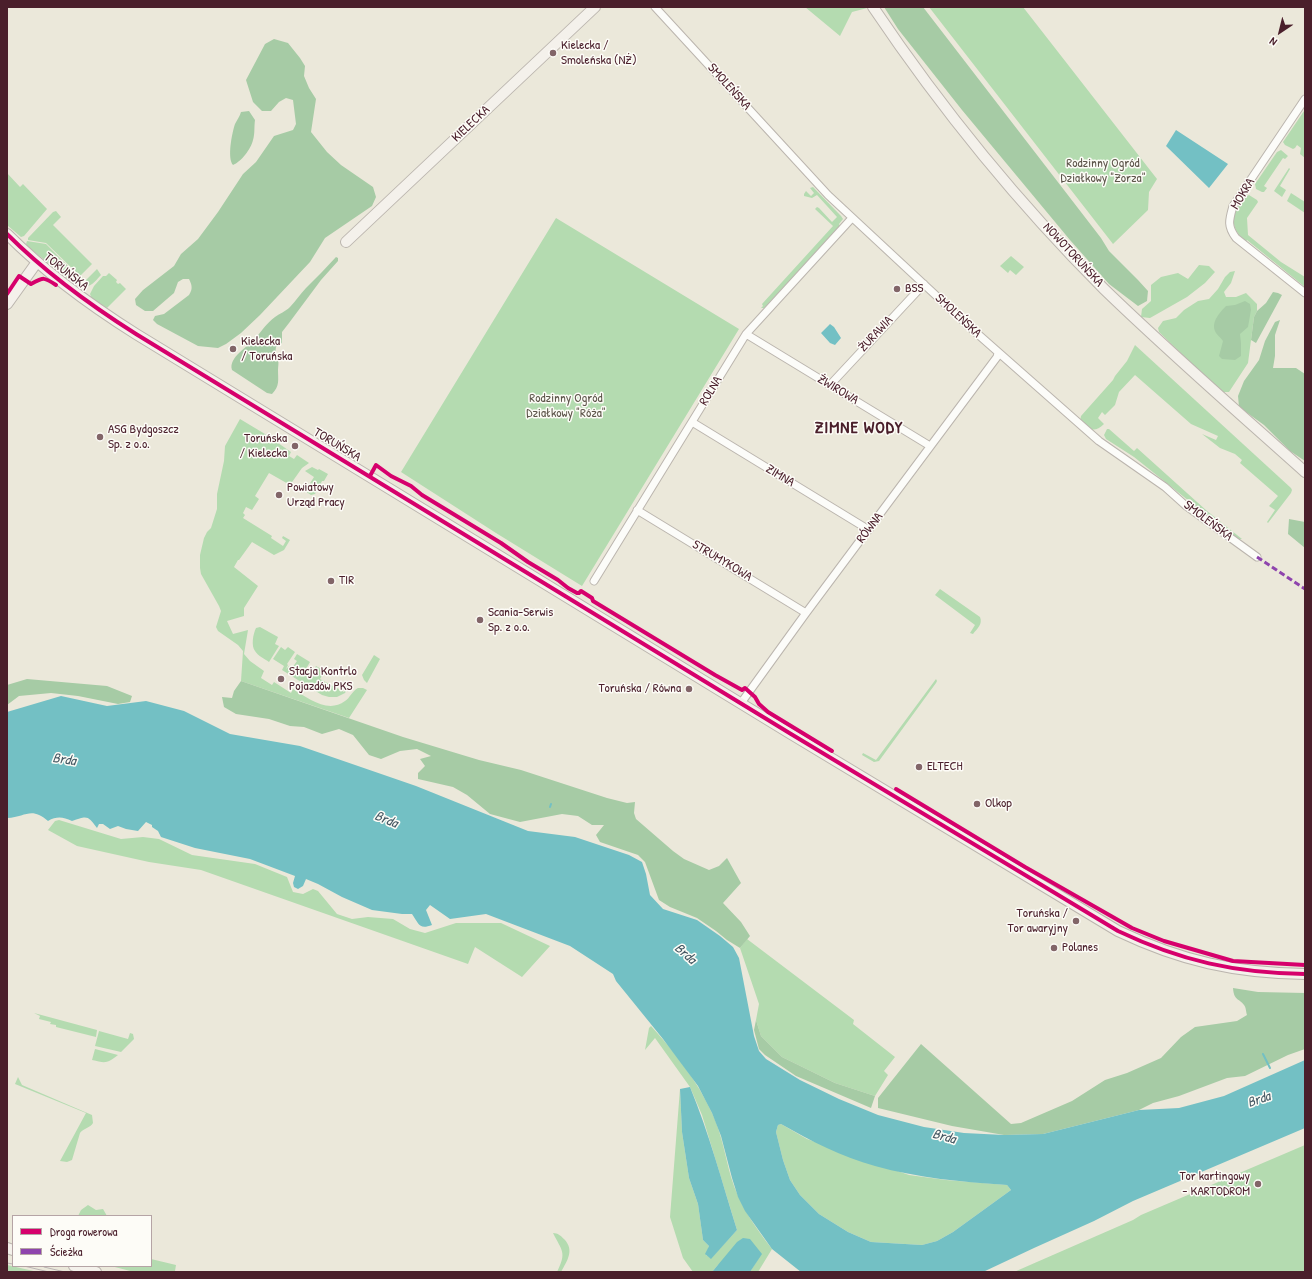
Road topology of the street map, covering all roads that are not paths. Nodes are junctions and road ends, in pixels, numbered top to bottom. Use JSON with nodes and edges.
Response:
{"nodes":[{"id":1,"x":595,"y":7,"type":"edge"},
{"id":2,"x":655,"y":7,"type":"edge"},
{"id":3,"x":873,"y":7,"type":"edge"},
{"id":4,"x":1305,"y":99,"type":"edge"},
{"id":5,"x":852,"y":218,"type":"junction"},
{"id":6,"x":7,"y":234,"type":"edge"},
{"id":7,"x":346,"y":242,"type":"dead end"},
{"id":8,"x":37,"y":262,"type":"junction"},
{"id":9,"x":924,"y":284,"type":"junction"},
{"id":10,"x":1305,"y":293,"type":"edge"},
{"id":11,"x":7,"y":304,"type":"edge"},
{"id":12,"x":746,"y":334,"type":"junction"},
{"id":13,"x":998,"y":353,"type":"junction"},
{"id":14,"x":830,"y":385,"type":"junction"},
{"id":15,"x":692,"y":422,"type":"junction"},
{"id":16,"x":930,"y":446,"type":"junction"},
{"id":17,"x":1305,"y":472,"type":"edge"},
{"id":18,"x":637,"y":510,"type":"junction"},
{"id":19,"x":869,"y":530,"type":"junction"},
{"id":20,"x":1257,"y":557,"type":"dead end"},
{"id":21,"x":594,"y":581,"type":"dead end"},
{"id":22,"x":806,"y":613,"type":"junction"},
{"id":23,"x":741,"y":703,"type":"junction"},
{"id":24,"x":1305,"y":974,"type":"edge"},
{"id":25,"x":78,"y":1267,"type":"edge"},
{"id":26,"x":96,"y":1272,"type":"edge"}],
"edges":[{"from":1,"to":7,"type":"street","name":"KIELECKA"},
{"from":2,"to":5,"type":"street","name":"SMOLEŃSKA"},
{"from":3,"to":17,"type":"street","name":"NOWOTORUŃSKA"},
{"from":4,"to":10,"type":"street","name":"MOKRA"},
{"from":5,"to":9,"type":"street","name":"SMOLEŃSKA"},
{"from":5,"to":12,"type":"street","name":"ROLNA"},
{"from":6,"to":8,"type":"street","name":"TORUŃSKA"},
{"from":8,"to":11,"type":"street"},
{"from":8,"to":23,"type":"street","name":"TORUŃSKA"},
{"from":9,"to":13,"type":"street","name":"SMOLEŃSKA"},
{"from":9,"to":14,"type":"street","name":"ŻURAWIA"},
{"from":12,"to":14,"type":"street","name":"ŻWIROWA"},
{"from":12,"to":15,"type":"street","name":"ROLNA"},
{"from":13,"to":16,"type":"street","name":"RÓWNA"},
{"from":13,"to":20,"type":"street","name":"SMOLEŃSKA"},
{"from":14,"to":16,"type":"street","name":"ŻWIROWA"},
{"from":15,"to":18,"type":"street","name":"ROLNA"},
{"from":15,"to":19,"type":"street","name":"ZIMNA"},
{"from":16,"to":19,"type":"street","name":"RÓWNA"},
{"from":18,"to":21,"type":"street","name":"ROLNA"},
{"from":18,"to":22,"type":"street","name":"STRUMYKOWA"},
{"from":19,"to":22,"type":"street","name":"RÓWNA"},
{"from":22,"to":23,"type":"street","name":"RÓWNA"},
{"from":23,"to":24,"type":"street","name":"TORUŃSKA"},
{"from":25,"to":26,"type":"street"}]}
